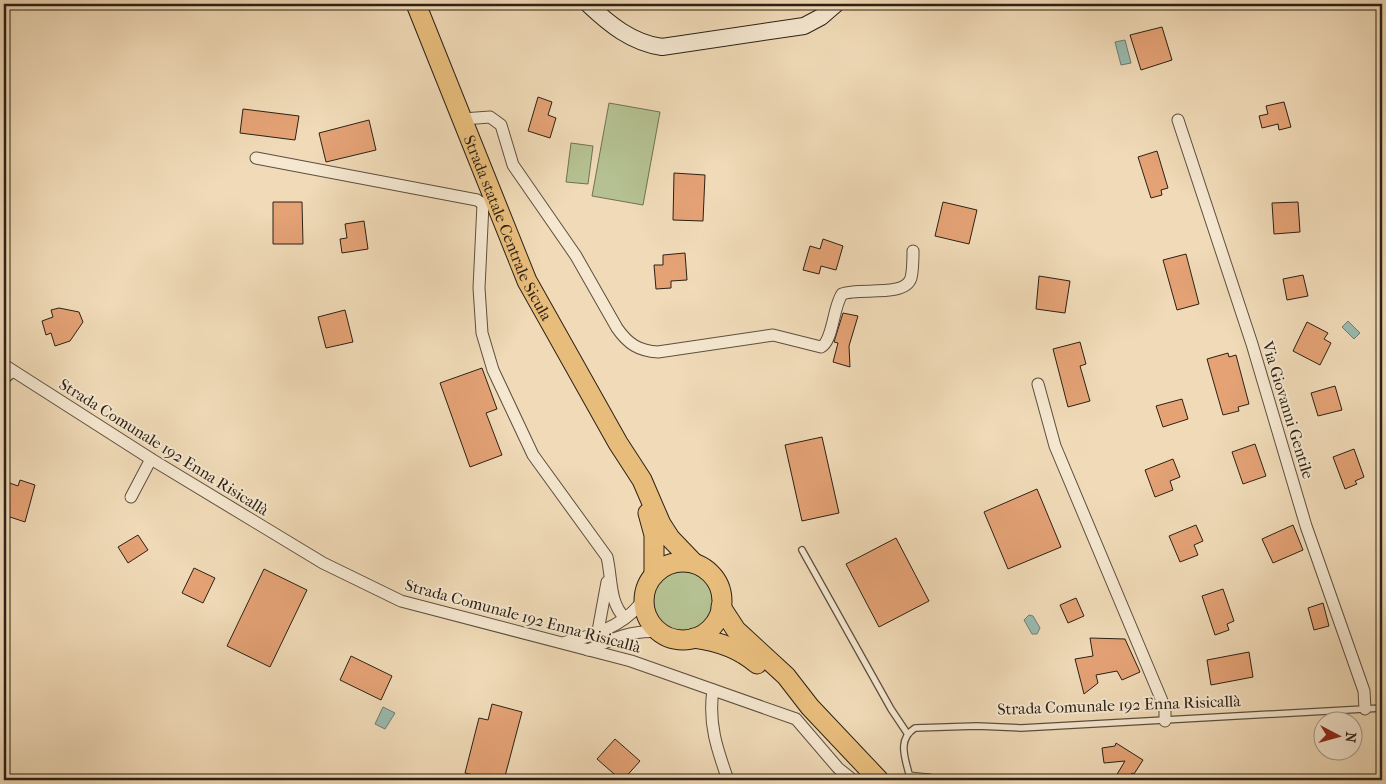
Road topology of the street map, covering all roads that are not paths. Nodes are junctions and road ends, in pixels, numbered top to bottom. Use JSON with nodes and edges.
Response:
{"nodes":[{"id":1,"x":416,"y":4,"type":"edge"},
{"id":2,"x":588,"y":4,"type":"edge"},
{"id":3,"x":836,"y":4,"type":"edge"},
{"id":4,"x":463,"y":119,"type":"junction"},
{"id":5,"x":1178,"y":120,"type":"dead end"},
{"id":6,"x":256,"y":158,"type":"dead end"},
{"id":7,"x":489,"y":201,"type":"junction"},
{"id":8,"x":913,"y":251,"type":"dead end"},
{"id":9,"x":4,"y":365,"type":"edge"},
{"id":10,"x":15,"y":372,"type":"junction"},
{"id":11,"x":4,"y":382,"type":"edge"},
{"id":12,"x":1038,"y":384,"type":"dead end"},
{"id":13,"x":618,"y":443,"type":"junction"},
{"id":14,"x":151,"y":459,"type":"junction"},
{"id":15,"x":131,"y":497,"type":"dead end"},
{"id":16,"x":802,"y":550,"type":"dead end"},
{"id":17,"x":607,"y":557,"type":"junction"},
{"id":18,"x":694,"y":563,"type":"junction"},
{"id":19,"x":654,"y":575,"type":"junction"},
{"id":20,"x":645,"y":597,"type":"junction"},
{"id":21,"x":722,"y":607,"type":"junction"},
{"id":22,"x":625,"y":618,"type":"junction"},
{"id":23,"x":598,"y":632,"type":"junction"},
{"id":24,"x":660,"y":632,"type":"junction"},
{"id":25,"x":694,"y":638,"type":"junction"},
{"id":26,"x":562,"y":643,"type":"junction"},
{"id":27,"x":588,"y":650,"type":"junction"},
{"id":28,"x":713,"y":690,"type":"junction"},
{"id":29,"x":810,"y":707,"type":"junction"},
{"id":30,"x":1382,"y":708,"type":"edge"},
{"id":31,"x":1365,"y":709,"type":"junction"},
{"id":32,"x":1165,"y":721,"type":"junction"},
{"id":33,"x":907,"y":733,"type":"junction"},
{"id":34,"x":910,"y":779,"type":"edge"},
{"id":35,"x":728,"y":780,"type":"edge"},
{"id":36,"x":853,"y":780,"type":"edge"},
{"id":37,"x":879,"y":780,"type":"edge"},
{"id":38,"x":930,"y":780,"type":"edge"}],
"edges":[{"from":1,"to":4,"type":"main road","name":"Strada statale Centrale Sicula"},
{"from":2,"to":3,"type":"street"},
{"from":4,"to":7,"type":"main road","name":"Strada statale Centrale Sicula"},
{"from":4,"to":8,"type":"street"},
{"from":5,"to":31,"type":"street","name":"Via Giovanni Gentile"},
{"from":6,"to":7,"type":"street"},
{"from":7,"to":13,"type":"main road","name":"Strada statale Centrale Sicula"},
{"from":7,"to":17,"type":"street"},
{"from":9,"to":10,"type":"street","name":"Strada Comunale 192 Enna Risicallà"},
{"from":10,"to":11,"type":"lane"},
{"from":10,"to":14,"type":"street","name":"Strada Comunale 192 Enna Risicallà"},
{"from":12,"to":32,"type":"street"},
{"from":13,"to":18,"type":"main road","name":"Strada statale Centrale Sicula"},
{"from":13,"to":19,"type":"main road","name":"Strada statale Centrale Sicula"},
{"from":14,"to":15,"type":"street"},
{"from":14,"to":26,"type":"street","name":"Strada Comunale 192 Enna Risicallà"},
{"from":16,"to":33,"type":"lane"},
{"from":17,"to":22,"type":"street"},
{"from":17,"to":23,"type":"street"},
{"from":18,"to":19,"type":"main road"},
{"from":18,"to":21,"type":"main road"},
{"from":19,"to":20,"type":"main road"},
{"from":20,"to":22,"type":"street"},
{"from":20,"to":24,"type":"main road"},
{"from":21,"to":25,"type":"main road"},
{"from":21,"to":29,"type":"main road"},
{"from":22,"to":23,"type":"street"},
{"from":23,"to":26,"type":"street"},
{"from":24,"to":25,"type":"main road"},
{"from":24,"to":27,"type":"street"},
{"from":25,"to":29,"type":"main road"},
{"from":26,"to":27,"type":"street","name":"Strada Comunale 192 Enna Risicallà"},
{"from":27,"to":28,"type":"street","name":"Strada Comunale 192 Enna Risicallà"},
{"from":28,"to":35,"type":"street"},
{"from":28,"to":36,"type":"street","name":"Strada Comunale 192 Enna Risicallà"},
{"from":29,"to":37,"type":"main road"},
{"from":30,"to":31,"type":"lane","name":"Strada Comunale 192 Enna Risicallà"},
{"from":31,"to":32,"type":"lane","name":"Strada Comunale 192 Enna Risicallà"},
{"from":32,"to":33,"type":"lane","name":"Strada Comunale 192 Enna Risicallà"},
{"from":33,"to":34,"type":"lane"},
{"from":34,"to":38,"type":"street"}]}
